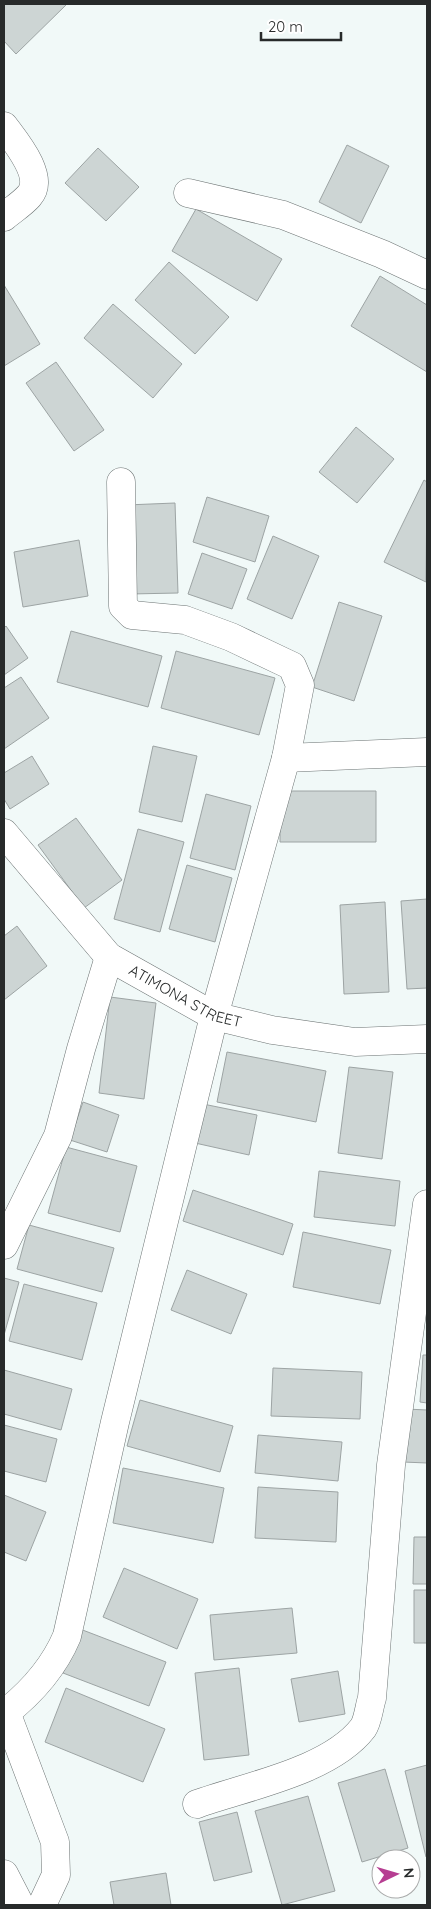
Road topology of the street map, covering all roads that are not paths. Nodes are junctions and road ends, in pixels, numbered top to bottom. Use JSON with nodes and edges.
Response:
{"nodes":[{"id":1,"x":4,"y":126,"type":"edge"},
{"id":2,"x":188,"y":193,"type":"dead end"},
{"id":3,"x":4,"y":217,"type":"edge"},
{"id":4,"x":427,"y":275,"type":"edge"},
{"id":5,"x":121,"y":482,"type":"dead end"},
{"id":6,"x":427,"y":752,"type":"edge"},
{"id":7,"x":286,"y":758,"type":"junction"},
{"id":8,"x":4,"y":833,"type":"edge"},
{"id":9,"x":108,"y":957,"type":"junction"},
{"id":10,"x":214,"y":1016,"type":"junction"},
{"id":11,"x":427,"y":1039,"type":"edge"},
{"id":12,"x":427,"y":1204,"type":"edge"},
{"id":13,"x":4,"y":1245,"type":"edge"},
{"id":14,"x":5,"y":1713,"type":"edge"},
{"id":15,"x":197,"y":1804,"type":"dead end"},
{"id":16,"x":4,"y":1874,"type":"edge"},
{"id":17,"x":20,"y":1905,"type":"edge"},
{"id":18,"x":42,"y":1905,"type":"edge"}],
"edges":[{"from":1,"to":3,"type":"street"},
{"from":2,"to":4,"type":"street"},
{"from":5,"to":7,"type":"street"},
{"from":6,"to":7,"type":"street"},
{"from":7,"to":10,"type":"street"},
{"from":8,"to":9,"type":"street","name":"ATIMONA STREET"},
{"from":9,"to":10,"type":"street","name":"ATIMONA STREET"},
{"from":9,"to":13,"type":"street"},
{"from":10,"to":11,"type":"street","name":"ATIMONA STREET"},
{"from":10,"to":14,"type":"street"},
{"from":12,"to":15,"type":"street"},
{"from":14,"to":18,"type":"street"},
{"from":16,"to":17,"type":"street"}]}
